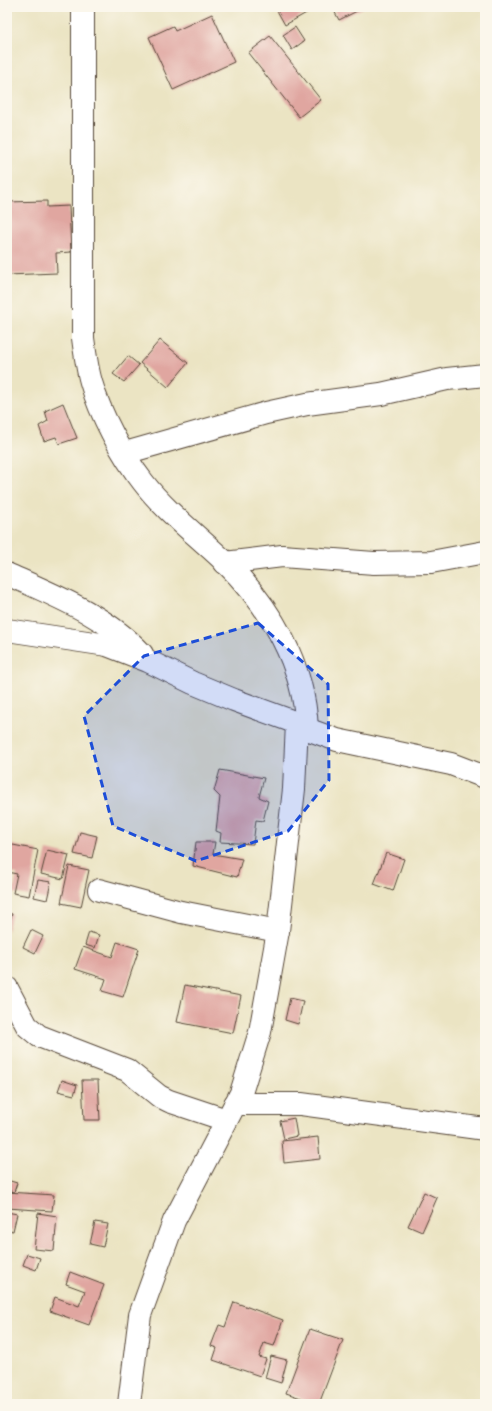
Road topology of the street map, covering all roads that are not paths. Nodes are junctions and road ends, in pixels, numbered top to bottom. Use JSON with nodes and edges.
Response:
{"nodes":[{"id":1,"x":83,"y":7,"type":"edge"},
{"id":2,"x":485,"y":375,"type":"edge"},
{"id":3,"x":125,"y":453,"type":"junction"},
{"id":4,"x":485,"y":552,"type":"edge"},
{"id":5,"x":225,"y":563,"type":"junction"},
{"id":6,"x":7,"y":574,"type":"edge"},
{"id":7,"x":7,"y":630,"type":"edge"},
{"id":8,"x":148,"y":661,"type":"junction"},
{"id":9,"x":302,"y":726,"type":"junction"},
{"id":10,"x":485,"y":777,"type":"edge"},
{"id":11,"x":99,"y":890,"type":"dead end"},
{"id":12,"x":278,"y":931,"type":"junction"},
{"id":13,"x":7,"y":988,"type":"edge"},
{"id":14,"x":230,"y":1112,"type":"junction"},
{"id":15,"x":485,"y":1129,"type":"edge"},
{"id":16,"x":130,"y":1404,"type":"edge"}],
"edges":[{"from":1,"to":3,"type":"street"},
{"from":2,"to":3,"type":"street"},
{"from":3,"to":5,"type":"street"},
{"from":4,"to":5,"type":"street"},
{"from":5,"to":9,"type":"street"},
{"from":6,"to":8,"type":"street"},
{"from":7,"to":8,"type":"street"},
{"from":8,"to":9,"type":"street"},
{"from":9,"to":10,"type":"street"},
{"from":9,"to":12,"type":"street"},
{"from":11,"to":12,"type":"street"},
{"from":12,"to":14,"type":"street"},
{"from":13,"to":14,"type":"street"},
{"from":14,"to":15,"type":"street"},
{"from":14,"to":16,"type":"street"}]}
